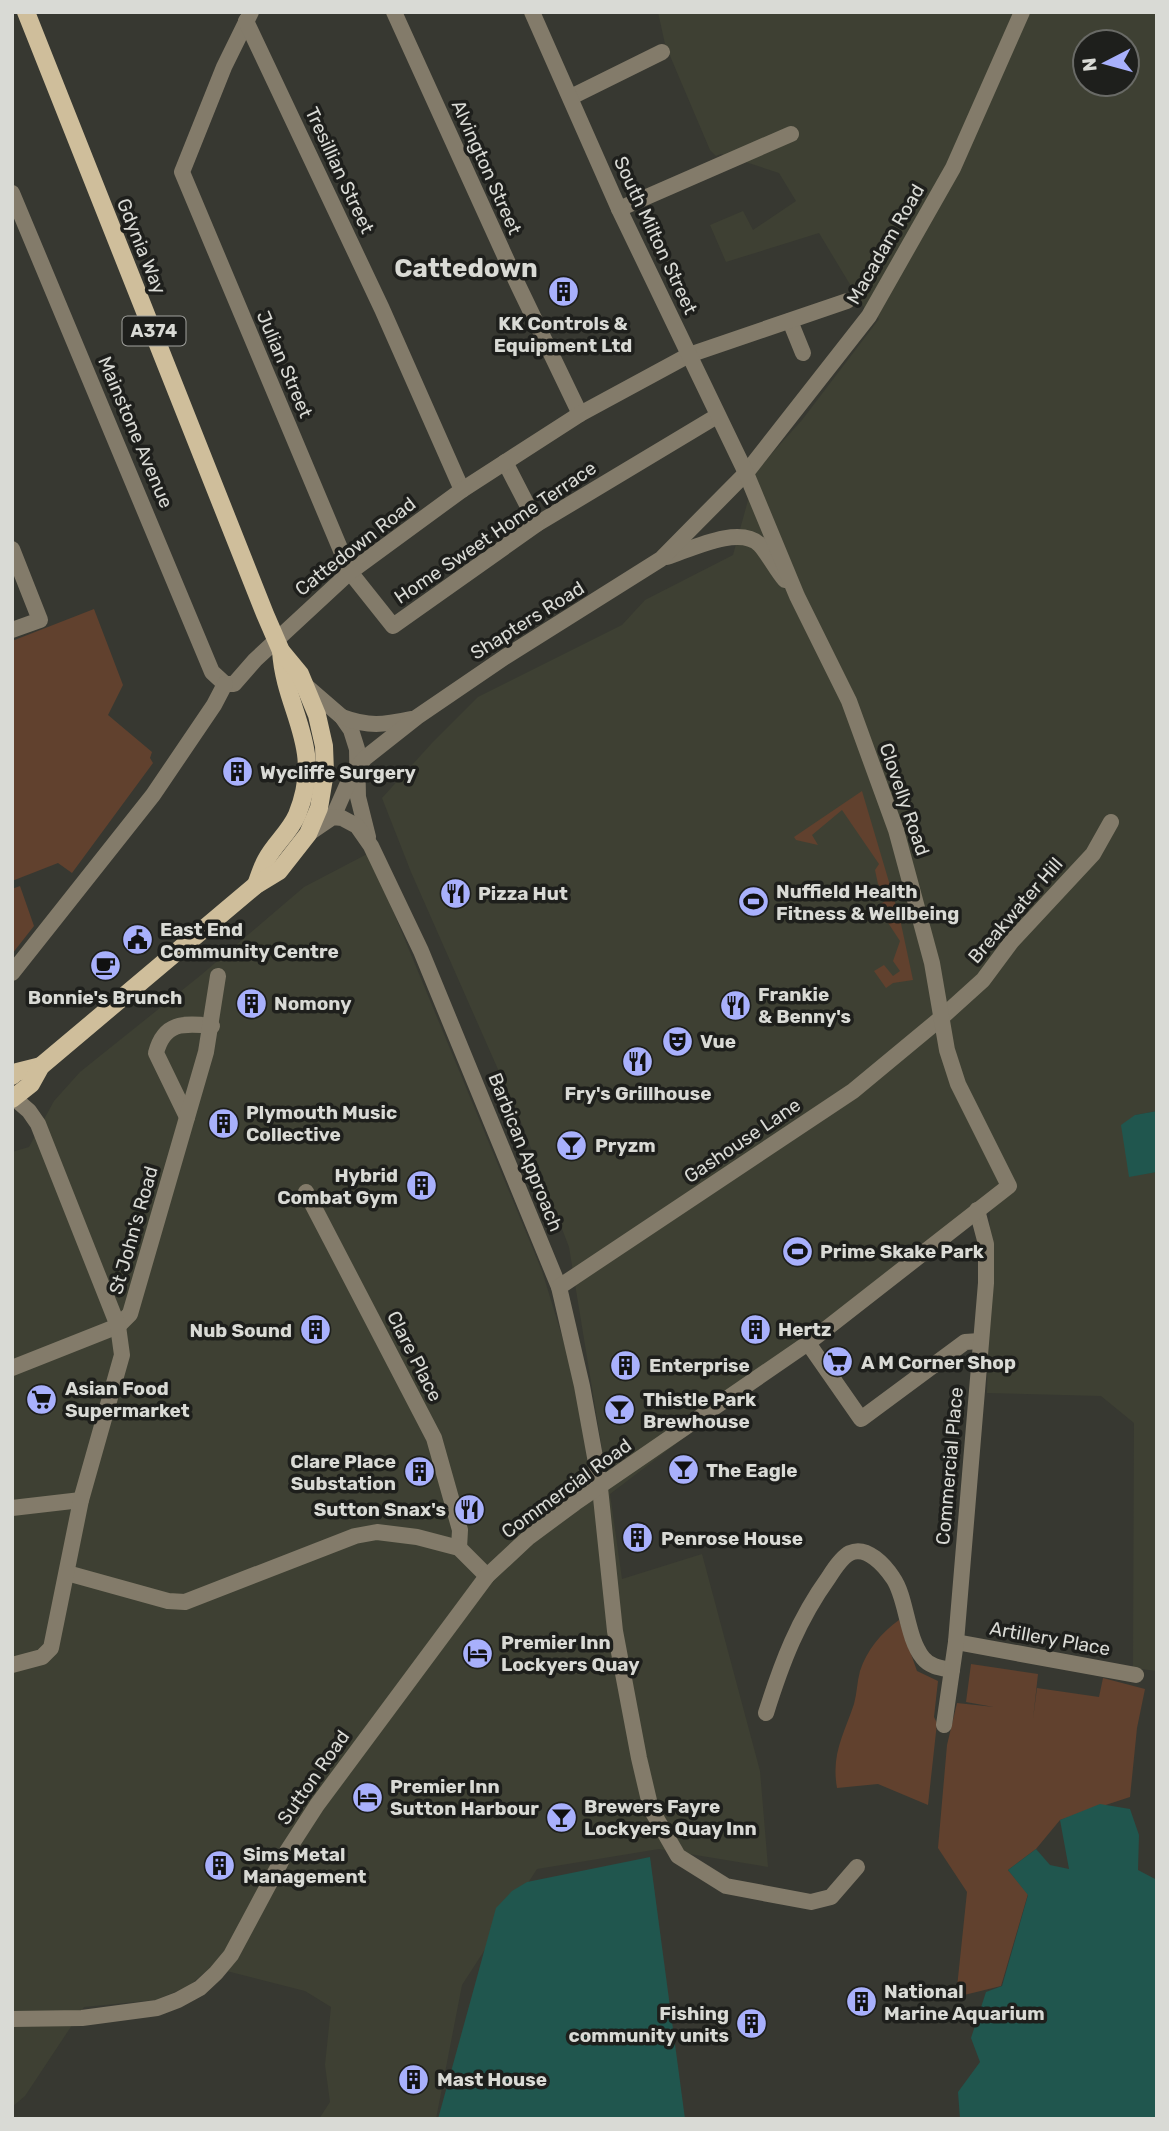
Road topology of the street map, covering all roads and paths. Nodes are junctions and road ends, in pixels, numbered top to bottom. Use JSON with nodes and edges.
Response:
{"nodes":[{"id":1,"x":26,"y":12,"type":"edge"},
{"id":2,"x":394,"y":12,"type":"edge"},
{"id":3,"x":532,"y":12,"type":"edge"},
{"id":4,"x":1022,"y":12,"type":"edge"},
{"id":5,"x":248,"y":17,"type":"edge"},
{"id":6,"x":662,"y":52,"type":"dead end"},
{"id":7,"x":571,"y":97,"type":"junction"},
{"id":8,"x":791,"y":134,"type":"dead end"},
{"id":9,"x":12,"y":193,"type":"edge"},
{"id":10,"x":619,"y":209,"type":"junction"},
{"id":11,"x":847,"y":301,"type":"dead end"},
{"id":12,"x":790,"y":321,"type":"junction"},
{"id":13,"x":803,"y":353,"type":"dead end"},
{"id":14,"x":689,"y":355,"type":"junction"},
{"id":15,"x":580,"y":414,"type":"junction"},
{"id":16,"x":717,"y":416,"type":"junction"},
{"id":17,"x":505,"y":462,"type":"junction"},
{"id":18,"x":746,"y":473,"type":"junction"},
{"id":19,"x":462,"y":490,"type":"junction"},
{"id":20,"x":537,"y":524,"type":"junction"},
{"id":21,"x":12,"y":549,"type":"edge"},
{"id":22,"x":661,"y":559,"type":"junction"},
{"id":23,"x":350,"y":572,"type":"junction"},
{"id":24,"x":797,"y":596,"type":"junction"},
{"id":25,"x":12,"y":630,"type":"edge"},
{"id":26,"x":281,"y":651,"type":"junction"},
{"id":27,"x":225,"y":684,"type":"junction"},
{"id":28,"x":304,"y":684,"type":"junction"},
{"id":29,"x":342,"y":717,"type":"junction"},
{"id":30,"x":417,"y":717,"type":"junction"},
{"id":31,"x":358,"y":766,"type":"junction"},
{"id":32,"x":332,"y":817,"type":"junction"},
{"id":33,"x":1111,"y":822,"type":"dead end"},
{"id":34,"x":308,"y":834,"type":"junction"},
{"id":35,"x":371,"y":846,"type":"junction"},
{"id":36,"x":256,"y":885,"type":"junction"},
{"id":37,"x":12,"y":973,"type":"edge"},
{"id":38,"x":218,"y":976,"type":"dead end"},
{"id":39,"x":941,"y":1018,"type":"junction"},
{"id":40,"x":212,"y":1026,"type":"junction"},
{"id":41,"x":41,"y":1066,"type":"junction"},
{"id":42,"x":12,"y":1076,"type":"edge"},
{"id":43,"x":13,"y":1098,"type":"edge"},
{"id":44,"x":187,"y":1117,"type":"junction"},
{"id":45,"x":1009,"y":1186,"type":"joint"},
{"id":46,"x":306,"y":1192,"type":"dead end"},
{"id":47,"x":977,"y":1210,"type":"junction"},
{"id":48,"x":559,"y":1287,"type":"junction"},
{"id":49,"x":118,"y":1326,"type":"junction"},
{"id":50,"x":980,"y":1340,"type":"junction"},
{"id":51,"x":808,"y":1343,"type":"junction"},
{"id":52,"x":12,"y":1368,"type":"edge"},
{"id":53,"x":600,"y":1488,"type":"junction"},
{"id":54,"x":81,"y":1500,"type":"junction"},
{"id":55,"x":12,"y":1508,"type":"edge"},
{"id":56,"x":459,"y":1548,"type":"junction"},
{"id":57,"x":67,"y":1573,"type":"junction"},
{"id":58,"x":487,"y":1576,"type":"junction"},
{"id":59,"x":956,"y":1642,"type":"junction"},
{"id":60,"x":12,"y":1665,"type":"edge"},
{"id":61,"x":952,"y":1670,"type":"junction"},
{"id":62,"x":1136,"y":1675,"type":"dead end"},
{"id":63,"x":766,"y":1713,"type":"dead end"},
{"id":64,"x":944,"y":1726,"type":"dead end"},
{"id":65,"x":857,"y":1867,"type":"dead end"},
{"id":66,"x":12,"y":2019,"type":"edge"}],
"edges":[{"from":1,"to":26,"type":"main road","name":"Gdynia Way","number":"A374"},
{"from":2,"to":15,"type":"street","name":"Alvington Street"},
{"from":3,"to":7,"type":"street","name":"South Milton Street"},
{"from":4,"to":18,"type":"street","name":"Macadam Road"},
{"from":5,"to":19,"type":"street","name":"Tresillian Street"},
{"from":5,"to":23,"type":"street","name":"Julian Street"},
{"from":6,"to":7,"type":"street"},
{"from":7,"to":10,"type":"street","name":"South Milton Street"},
{"from":8,"to":10,"type":"street"},
{"from":9,"to":27,"type":"street","name":"Mainstone Avenue"},
{"from":10,"to":14,"type":"street","name":"South Milton Street"},
{"from":11,"to":12,"type":"street","name":"Cattedown Road"},
{"from":12,"to":13,"type":"street"},
{"from":12,"to":14,"type":"street","name":"Cattedown Road"},
{"from":14,"to":15,"type":"street","name":"Cattedown Road"},
{"from":14,"to":16,"type":"street","name":"South Milton Street"},
{"from":15,"to":17,"type":"street","name":"Cattedown Road"},
{"from":16,"to":18,"type":"street","name":"South Milton Street"},
{"from":16,"to":20,"type":"street","name":"Home Sweet Home Terrace"},
{"from":17,"to":19,"type":"street","name":"Cattedown Road"},
{"from":17,"to":20,"type":"street"},
{"from":18,"to":22,"type":"street","name":"Shapters Road"},
{"from":18,"to":24,"type":"street","name":"Clovelly Road"},
{"from":19,"to":23,"type":"street","name":"Cattedown Road"},
{"from":20,"to":23,"type":"street","name":"Home Sweet Home Terrace"},
{"from":21,"to":25,"type":"street"},
{"from":22,"to":24,"type":"street","name":"Shapters Road"},
{"from":22,"to":30,"type":"street","name":"Shapters Road"},
{"from":23,"to":27,"type":"street","name":"Cattedown Road"},
{"from":24,"to":39,"type":"street","name":"Clovelly Road"},
{"from":26,"to":28,"type":"main road","name":"Gdynia Way","number":"A374"},
{"from":26,"to":36,"type":"main road","name":"Gdynia Way","number":"A374"},
{"from":27,"to":37,"type":"street","name":"Cattedown Road"},
{"from":28,"to":29,"type":"street","name":"Barbican Approach"},
{"from":28,"to":34,"type":"main road","name":"Gdynia Way","number":"A374"},
{"from":29,"to":30,"type":"street","name":"Shapters Road"},
{"from":29,"to":31,"type":"street","name":"Barbican Approach"},
{"from":30,"to":31,"type":"street","name":"Shapters Road"},
{"from":31,"to":32,"type":"street","name":"Shapters Road"},
{"from":31,"to":35,"type":"street","name":"Barbican Approach"},
{"from":32,"to":34,"type":"street"},
{"from":32,"to":35,"type":"street","name":"Barbican Approach"},
{"from":33,"to":39,"type":"street","name":"Breakwater Hill"},
{"from":34,"to":36,"type":"main road","name":"Gdynia Way","number":"A374"},
{"from":35,"to":48,"type":"street","name":"Barbican Approach"},
{"from":36,"to":41,"type":"main road","name":"Gdynia Way"},
{"from":38,"to":40,"type":"street","name":"St John's Road"},
{"from":39,"to":45,"type":"street","name":"Clovelly Road"},
{"from":39,"to":48,"type":"street","name":"Gashouse Lane"},
{"from":40,"to":44,"type":"street","name":"St John's Road"},
{"from":40,"to":44,"type":"street"},
{"from":41,"to":42,"type":"main road","name":"Gdynia Way"},
{"from":41,"to":43,"type":"main road","name":"Gdynia Way"},
{"from":43,"to":49,"type":"street"},
{"from":44,"to":49,"type":"street","name":"St John's Road"},
{"from":45,"to":47,"type":"street","name":"Commercial Road"},
{"from":46,"to":56,"type":"street","name":"Clare Place"},
{"from":47,"to":50,"type":"street","name":"Commercial Place"},
{"from":47,"to":51,"type":"street","name":"Commercial Road"},
{"from":48,"to":53,"type":"street","name":"Barbican Approach"},
{"from":49,"to":52,"type":"street"},
{"from":49,"to":54,"type":"street"},
{"from":50,"to":51,"type":"street"},
{"from":50,"to":59,"type":"street","name":"Commercial Place"},
{"from":51,"to":53,"type":"street","name":"Commercial Road"},
{"from":53,"to":58,"type":"street","name":"Commercial Road"},
{"from":53,"to":65,"type":"street","name":"Barbican Approach"},
{"from":54,"to":55,"type":"street"},
{"from":54,"to":57,"type":"street"},
{"from":56,"to":57,"type":"street"},
{"from":56,"to":58,"type":"street"},
{"from":57,"to":60,"type":"street"},
{"from":58,"to":66,"type":"street","name":"Sutton Road"},
{"from":59,"to":61,"type":"street","name":"Commercial Place"},
{"from":59,"to":62,"type":"street","name":"Artillery Place"},
{"from":61,"to":63,"type":"street"},
{"from":61,"to":64,"type":"street","name":"Commercial Place"}]}
